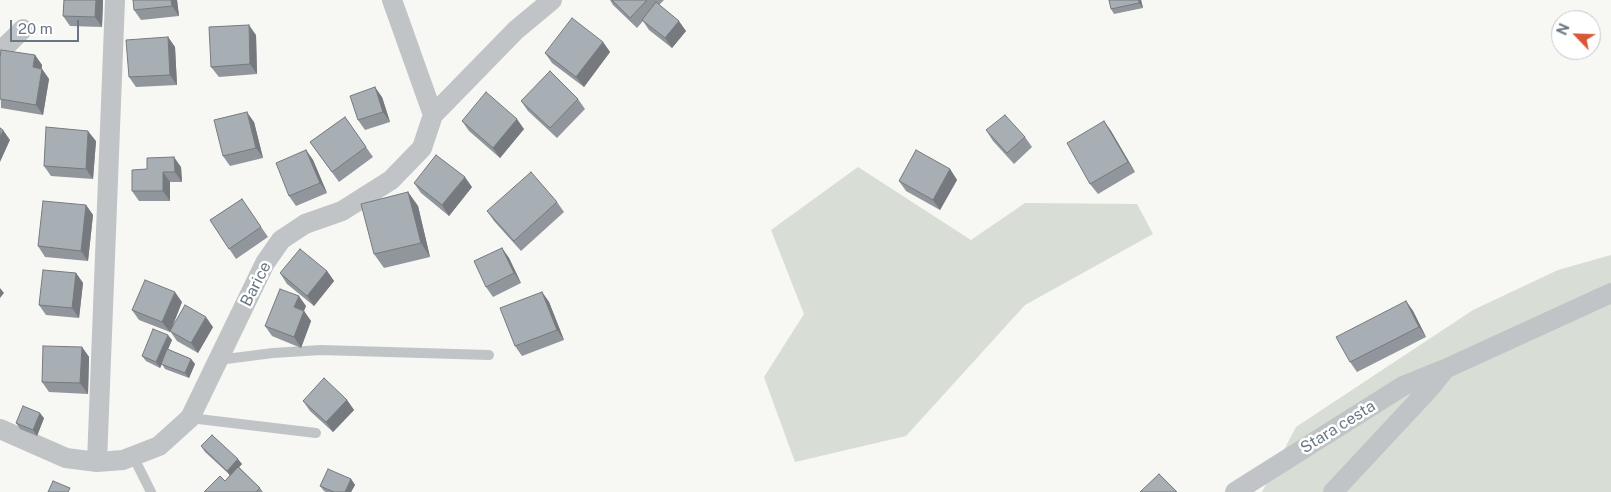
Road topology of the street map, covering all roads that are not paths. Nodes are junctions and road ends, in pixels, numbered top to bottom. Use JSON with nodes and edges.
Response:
{"nodes":[{"id":1,"x":115,"y":0,"type":"edge"},
{"id":2,"x":392,"y":0,"type":"edge"},
{"id":3,"x":552,"y":0,"type":"edge"},
{"id":4,"x":23,"y":29,"type":"dead end"},
{"id":5,"x":0,"y":52,"type":"edge"},
{"id":6,"x":433,"y":115,"type":"junction"},
{"id":7,"x":1611,"y":294,"type":"edge"},
{"id":8,"x":489,"y":355,"type":"dead end"},
{"id":9,"x":218,"y":360,"type":"junction"},
{"id":10,"x":1444,"y":369,"type":"junction"},
{"id":11,"x":190,"y":418,"type":"junction"},
{"id":12,"x":0,"y":429,"type":"edge"},
{"id":13,"x":316,"y":433,"type":"dead end"},
{"id":14,"x":132,"y":456,"type":"junction"},
{"id":15,"x":97,"y":462,"type":"junction"},
{"id":16,"x":151,"y":492,"type":"edge"},
{"id":17,"x":1235,"y":492,"type":"edge"},
{"id":18,"x":1333,"y":492,"type":"edge"}],
"edges":[{"from":1,"to":15,"type":"street"},
{"from":2,"to":6,"type":"street"},
{"from":3,"to":6,"type":"street","name":"Barice"},
{"from":4,"to":5,"type":"street"},
{"from":6,"to":9,"type":"street","name":"Barice"},
{"from":7,"to":10,"type":"street","name":"Stara cesta"},
{"from":8,"to":9,"type":"lane"},
{"from":9,"to":11,"type":"street","name":"Barice"},
{"from":10,"to":17,"type":"street","name":"Stara cesta"},
{"from":10,"to":18,"type":"street","name":"Stara cesta"},
{"from":11,"to":13,"type":"lane"},
{"from":11,"to":14,"type":"street","name":"Barice"},
{"from":12,"to":15,"type":"street","name":"Barice"},
{"from":14,"to":15,"type":"street","name":"Barice"},
{"from":14,"to":16,"type":"lane"}]}
